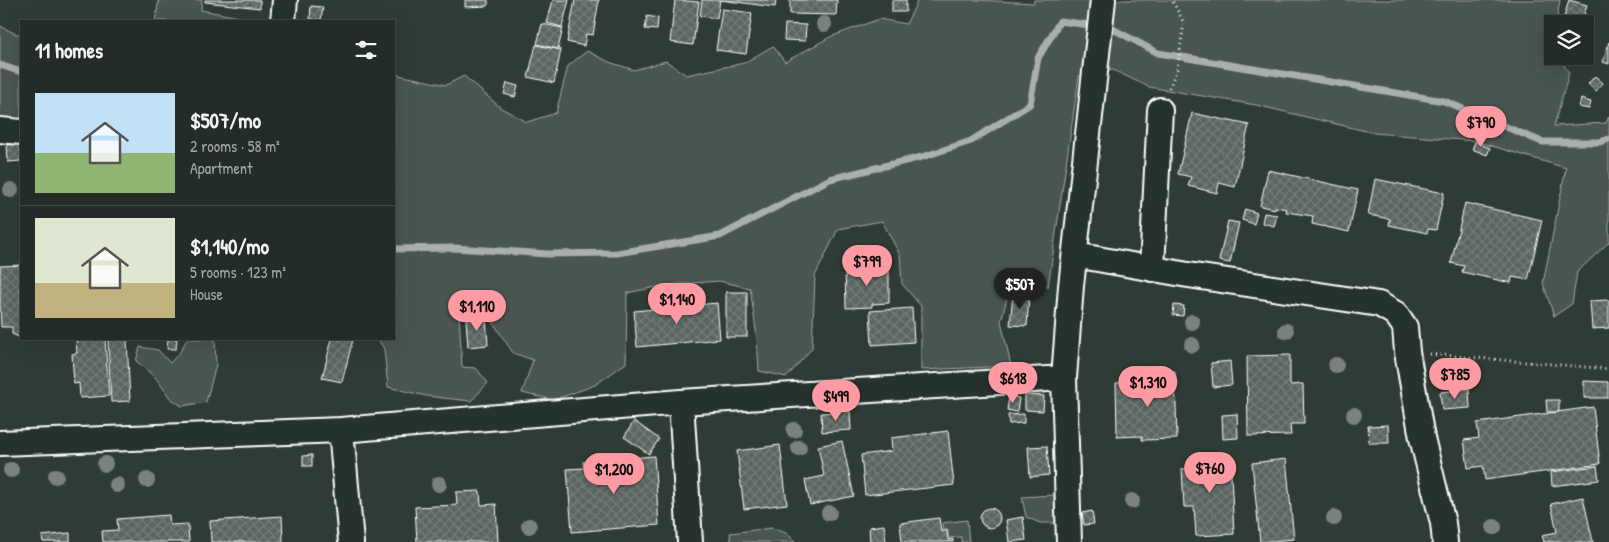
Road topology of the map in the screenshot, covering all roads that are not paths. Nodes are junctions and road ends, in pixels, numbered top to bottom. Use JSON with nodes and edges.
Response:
{"nodes":[{"id":1,"x":285,"y":0,"type":"edge"},
{"id":2,"x":1103,"y":0,"type":"edge"},
{"id":3,"x":283,"y":20,"type":"edge"},
{"id":4,"x":1160,"y":110,"type":"dead end"},
{"id":5,"x":0,"y":130,"type":"edge"},
{"id":6,"x":20,"y":132,"type":"edge"},
{"id":7,"x":1075,"y":255,"type":"junction"},
{"id":8,"x":1152,"y":269,"type":"junction"},
{"id":9,"x":1064,"y":378,"type":"junction"},
{"id":10,"x":681,"y":402,"type":"junction"},
{"id":11,"x":341,"y":430,"type":"junction"},
{"id":12,"x":0,"y":443,"type":"edge"},
{"id":13,"x":351,"y":542,"type":"edge"},
{"id":14,"x":690,"y":542,"type":"edge"},
{"id":15,"x":1069,"y":542,"type":"edge"},
{"id":16,"x":1445,"y":542,"type":"edge"}],
"edges":[{"from":1,"to":3,"type":"street"},
{"from":2,"to":7,"type":"street"},
{"from":4,"to":8,"type":"street"},
{"from":5,"to":6,"type":"street"},
{"from":7,"to":8,"type":"street"},
{"from":7,"to":9,"type":"street"},
{"from":8,"to":16,"type":"street"},
{"from":9,"to":10,"type":"street"},
{"from":9,"to":15,"type":"street"},
{"from":10,"to":11,"type":"street"},
{"from":10,"to":14,"type":"street"},
{"from":11,"to":12,"type":"street"},
{"from":11,"to":13,"type":"street"}]}
